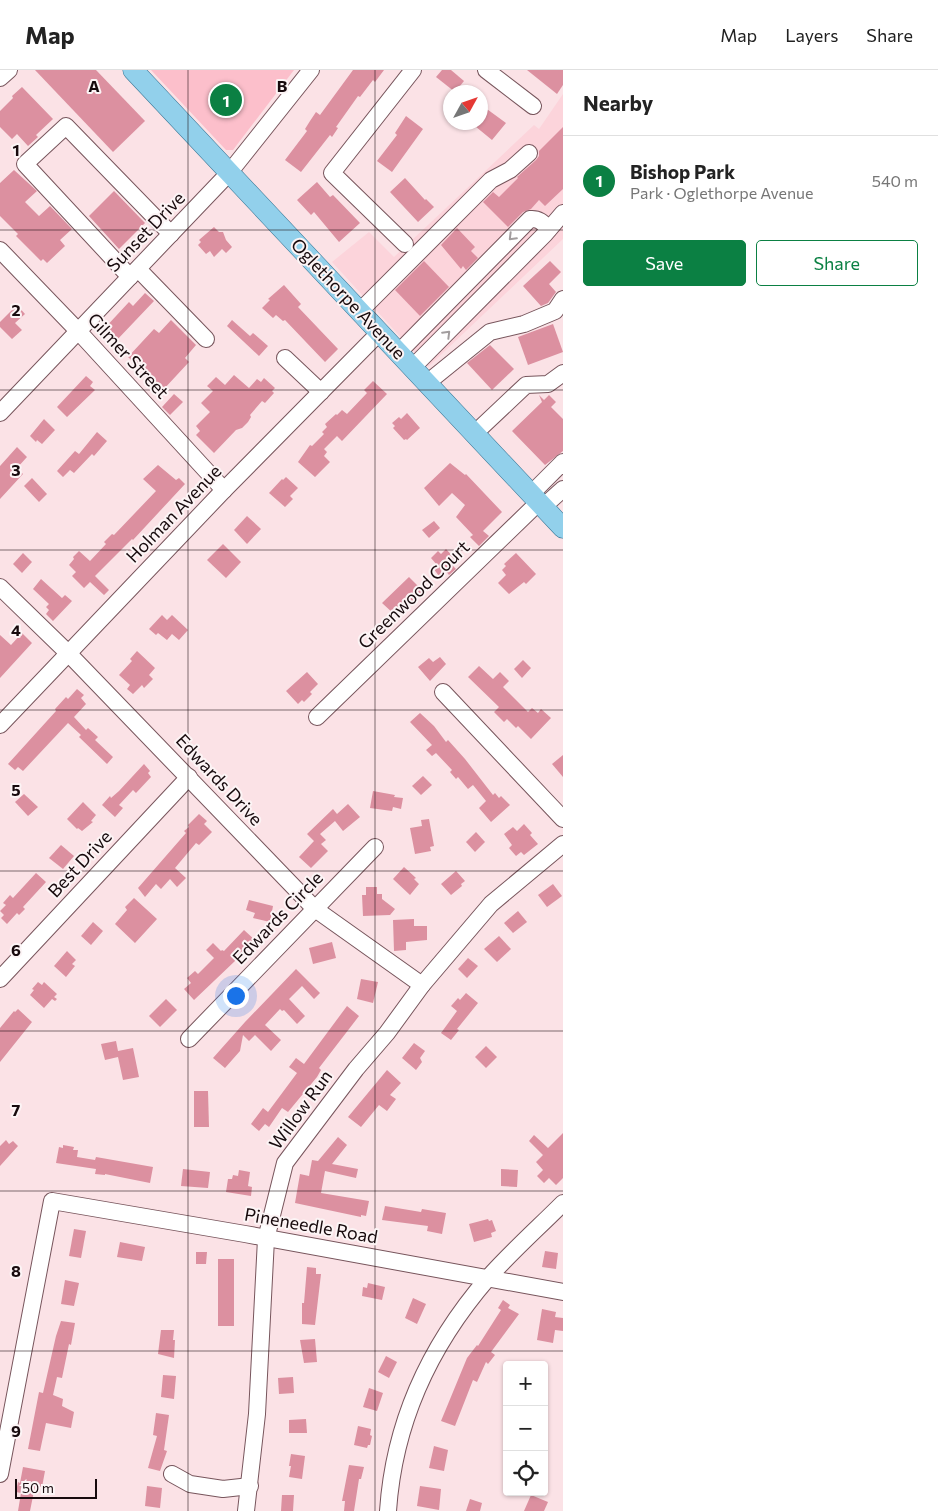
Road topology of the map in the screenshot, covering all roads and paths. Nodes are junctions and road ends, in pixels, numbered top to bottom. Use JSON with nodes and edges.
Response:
{"nodes":[{"id":1,"x":133,"y":70,"type":"edge"},
{"id":2,"x":311,"y":70,"type":"edge"},
{"id":3,"x":413,"y":70,"type":"edge"},
{"id":4,"x":486,"y":70,"type":"edge"},
{"id":5,"x":533,"y":106,"type":"dead end"},
{"id":6,"x":529,"y":153,"type":"dead end"},
{"id":7,"x":230,"y":173,"type":"junction"},
{"id":8,"x":563,"y":213,"type":"edge"},
{"id":9,"x":549,"y":229,"type":"junction"},
{"id":10,"x":171,"y":234,"type":"junction"},
{"id":11,"x":405,"y":244,"type":"dead end"},
{"id":12,"x":0,"y":250,"type":"edge"},
{"id":13,"x":134,"y":273,"type":"junction"},
{"id":14,"x":560,"y":310,"type":"edge"},
{"id":15,"x":360,"y":312,"type":"junction"},
{"id":16,"x":79,"y":332,"type":"junction"},
{"id":17,"x":380,"y":333,"type":"junction"},
{"id":18,"x":413,"y":337,"type":"junction"},
{"id":19,"x":206,"y":339,"type":"dead end"},
{"id":20,"x":398,"y":352,"type":"junction"},
{"id":21,"x":428,"y":353,"type":"junction"},
{"id":22,"x":285,"y":358,"type":"dead end"},
{"id":23,"x":412,"y":368,"type":"junction"},
{"id":24,"x":563,"y":373,"type":"edge"},
{"id":25,"x":427,"y":383,"type":"junction"},
{"id":26,"x":321,"y":392,"type":"junction"},
{"id":27,"x":0,"y":413,"type":"edge"},
{"id":28,"x":474,"y":434,"type":"junction"},
{"id":29,"x":563,"y":462,"type":"edge"},
{"id":30,"x":563,"y":489,"type":"edge"},
{"id":31,"x":224,"y":490,"type":"junction"},
{"id":32,"x":538,"y":501,"type":"junction"},
{"id":33,"x":563,"y":528,"type":"edge"},
{"id":34,"x":0,"y":587,"type":"edge"},
{"id":35,"x":68,"y":653,"type":"junction"},
{"id":36,"x":443,"y":692,"type":"dead end"},
{"id":37,"x":317,"y":716,"type":"dead end"},
{"id":38,"x":0,"y":725,"type":"edge"},
{"id":39,"x":189,"y":777,"type":"junction"},
{"id":40,"x":563,"y":820,"type":"edge"},
{"id":41,"x":563,"y":844,"type":"edge"},
{"id":42,"x":376,"y":848,"type":"dead end"},
{"id":43,"x":315,"y":909,"type":"junction"},
{"id":44,"x":0,"y":979,"type":"edge"},
{"id":45,"x":422,"y":985,"type":"junction"},
{"id":46,"x":189,"y":1039,"type":"dead end"},
{"id":47,"x":563,"y":1204,"type":"edge"},
{"id":48,"x":266,"y":1239,"type":"junction"},
{"id":49,"x":488,"y":1278,"type":"junction"},
{"id":50,"x":563,"y":1292,"type":"edge"},
{"id":51,"x":0,"y":1474,"type":"edge"},
{"id":52,"x":172,"y":1474,"type":"dead end"},
{"id":53,"x":248,"y":1499,"type":"edge"},
{"id":54,"x":388,"y":1511,"type":"edge"}],
"edges":[{"from":1,"to":7,"type":"main road","name":"Oglethorpe Avenue"},
{"from":2,"to":7,"type":"street","name":"Sunset Drive"},
{"from":3,"to":11,"type":"street"},
{"from":4,"to":5,"type":"street"},
{"from":6,"to":15,"type":"street"},
{"from":7,"to":10,"type":"street","name":"Sunset Drive"},
{"from":7,"to":15,"type":"main road","name":"Oglethorpe Avenue"},
{"from":8,"to":9,"type":"street"},
{"from":9,"to":18,"type":"street","one_way":true},
{"from":21,"to":9,"type":"street","one_way":true},
{"from":10,"to":13,"type":"street","name":"Sunset Drive"},
{"from":10,"to":13,"type":"street"},
{"from":12,"to":16,"type":"street","name":"Gilmer Street"},
{"from":13,"to":16,"type":"street","name":"Sunset Drive"},
{"from":13,"to":19,"type":"street"},
{"from":14,"to":25,"type":"street"},
{"from":15,"to":17,"type":"main road","name":"Oglethorpe Avenue"},
{"from":16,"to":27,"type":"street","name":"Sunset Drive"},
{"from":16,"to":31,"type":"street","name":"Gilmer Street"},
{"from":17,"to":20,"type":"main road","name":"Oglethorpe Avenue"},
{"from":17,"to":26,"type":"street","name":"Holman Avenue"},
{"from":18,"to":20,"type":"street"},
{"from":18,"to":21,"type":"street"},
{"from":20,"to":23,"type":"main road","name":"Oglethorpe Avenue"},
{"from":21,"to":23,"type":"street"},
{"from":22,"to":26,"type":"street"},
{"from":23,"to":25,"type":"main road","name":"Oglethorpe Avenue"},
{"from":24,"to":28,"type":"street"},
{"from":25,"to":28,"type":"main road","name":"Oglethorpe Avenue"},
{"from":26,"to":31,"type":"street","name":"Holman Avenue"},
{"from":28,"to":32,"type":"main road","name":"Oglethorpe Avenue"},
{"from":29,"to":32,"type":"street"},
{"from":30,"to":32,"type":"street"},
{"from":31,"to":35,"type":"street","name":"Holman Avenue"},
{"from":32,"to":33,"type":"main road","name":"Oglethorpe Avenue"},
{"from":32,"to":37,"type":"street","name":"Greenwood Court"},
{"from":34,"to":35,"type":"street","name":"Edwards Drive"},
{"from":35,"to":38,"type":"street","name":"Holman Avenue"},
{"from":35,"to":39,"type":"street","name":"Edwards Drive"},
{"from":36,"to":40,"type":"street"},
{"from":39,"to":43,"type":"street","name":"Edwards Drive"},
{"from":39,"to":44,"type":"street","name":"Best Drive"},
{"from":41,"to":45,"type":"street","name":"Willow Run"},
{"from":42,"to":43,"type":"street","name":"Edwards Circle"},
{"from":43,"to":45,"type":"street","name":"Edwards Drive"},
{"from":43,"to":46,"type":"street","name":"Edwards Circle"},
{"from":45,"to":48,"type":"street","name":"Willow Run"},
{"from":47,"to":49,"type":"street"},
{"from":48,"to":49,"type":"street","name":"Pineneedle Road"},
{"from":48,"to":51,"type":"street","name":"Pineneedle Road"},
{"from":48,"to":53,"type":"street","name":"Willow Run"},
{"from":49,"to":50,"type":"street","name":"Pineneedle Road"},
{"from":49,"to":54,"type":"street"},
{"from":52,"to":53,"type":"street"}]}
